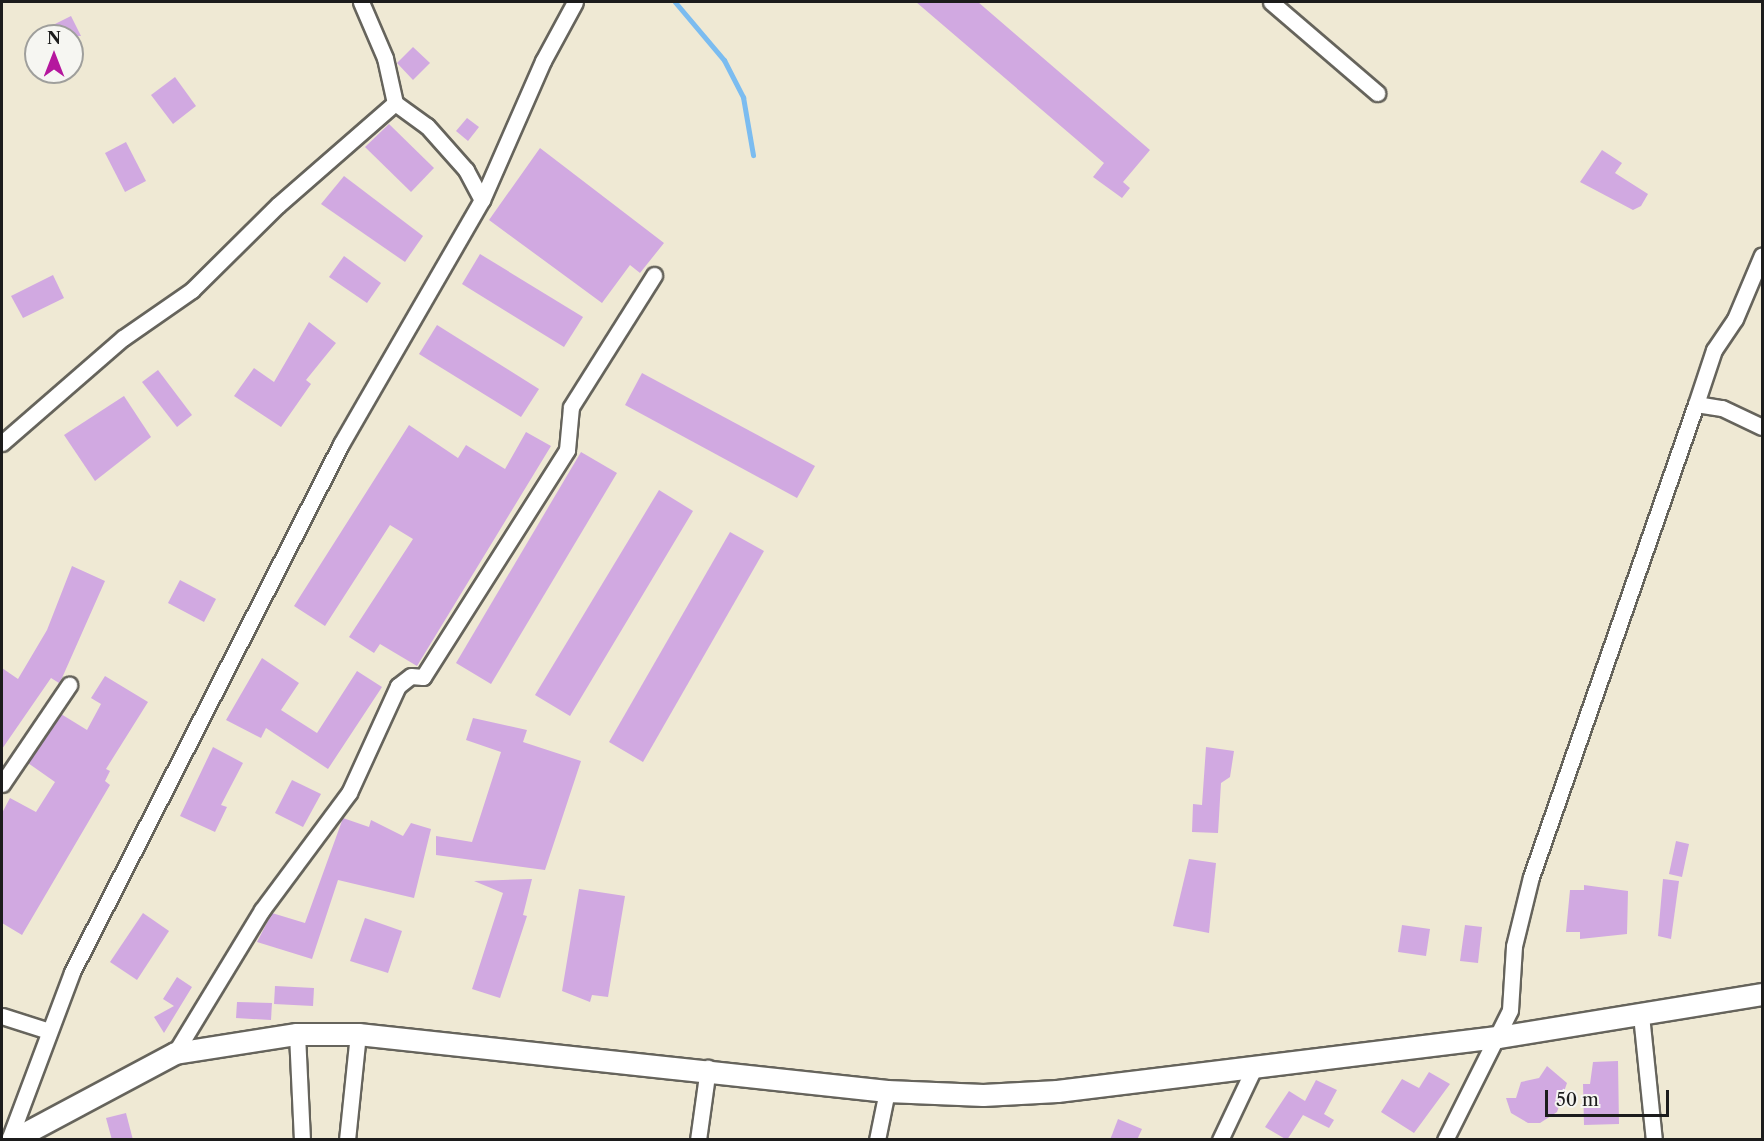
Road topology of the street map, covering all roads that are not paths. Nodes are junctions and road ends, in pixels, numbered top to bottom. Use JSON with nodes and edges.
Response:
{"nodes":[{"id":1,"x":361,"y":2,"type":"edge"},
{"id":2,"x":575,"y":2,"type":"edge"},
{"id":3,"x":1271,"y":2,"type":"edge"},
{"id":4,"x":1377,"y":93,"type":"dead end"},
{"id":5,"x":395,"y":103,"type":"junction"},
{"id":6,"x":482,"y":200,"type":"junction"},
{"id":7,"x":1762,"y":255,"type":"edge"},
{"id":8,"x":654,"y":275,"type":"dead end"},
{"id":9,"x":1696,"y":404,"type":"junction"},
{"id":10,"x":1762,"y":427,"type":"edge"},
{"id":11,"x":2,"y":443,"type":"edge"},
{"id":12,"x":69,"y":685,"type":"dead end"},
{"id":13,"x":2,"y":784,"type":"edge"},
{"id":14,"x":1762,"y":994,"type":"edge"},
{"id":15,"x":1641,"y":1015,"type":"junction"},
{"id":16,"x":2,"y":1016,"type":"edge"},
{"id":17,"x":46,"y":1030,"type":"junction"},
{"id":18,"x":297,"y":1034,"type":"junction"},
{"id":19,"x":358,"y":1034,"type":"junction"},
{"id":20,"x":1499,"y":1037,"type":"junction"},
{"id":21,"x":175,"y":1053,"type":"junction"},
{"id":22,"x":708,"y":1068,"type":"junction"},
{"id":23,"x":1254,"y":1068,"type":"junction"},
{"id":24,"x":887,"y":1090,"type":"junction"},
{"id":25,"x":10,"y":1140,"type":"edge"},
{"id":26,"x":302,"y":1140,"type":"edge"},
{"id":27,"x":347,"y":1140,"type":"edge"},
{"id":28,"x":698,"y":1140,"type":"edge"},
{"id":29,"x":877,"y":1140,"type":"edge"},
{"id":30,"x":1220,"y":1140,"type":"edge"},
{"id":31,"x":1444,"y":1140,"type":"edge"},
{"id":32,"x":1654,"y":1140,"type":"edge"}],
"edges":[{"from":1,"to":5,"type":"street"},
{"from":2,"to":6,"type":"street"},
{"from":3,"to":4,"type":"street"},
{"from":5,"to":6,"type":"street"},
{"from":5,"to":11,"type":"street"},
{"from":6,"to":17,"type":"street"},
{"from":7,"to":9,"type":"street"},
{"from":8,"to":21,"type":"street"},
{"from":9,"to":10,"type":"street"},
{"from":9,"to":20,"type":"street"},
{"from":12,"to":13,"type":"street"},
{"from":14,"to":15,"type":"main road"},
{"from":15,"to":20,"type":"main road"},
{"from":15,"to":32,"type":"street"},
{"from":16,"to":17,"type":"street"},
{"from":17,"to":25,"type":"street"},
{"from":18,"to":19,"type":"main road"},
{"from":18,"to":21,"type":"main road"},
{"from":18,"to":26,"type":"street"},
{"from":19,"to":22,"type":"main road"},
{"from":19,"to":27,"type":"street"},
{"from":20,"to":23,"type":"main road"},
{"from":20,"to":31,"type":"street"},
{"from":21,"to":25,"type":"main road"},
{"from":22,"to":24,"type":"main road"},
{"from":22,"to":28,"type":"street"},
{"from":23,"to":24,"type":"main road"},
{"from":23,"to":30,"type":"street"},
{"from":24,"to":29,"type":"street"}]}
